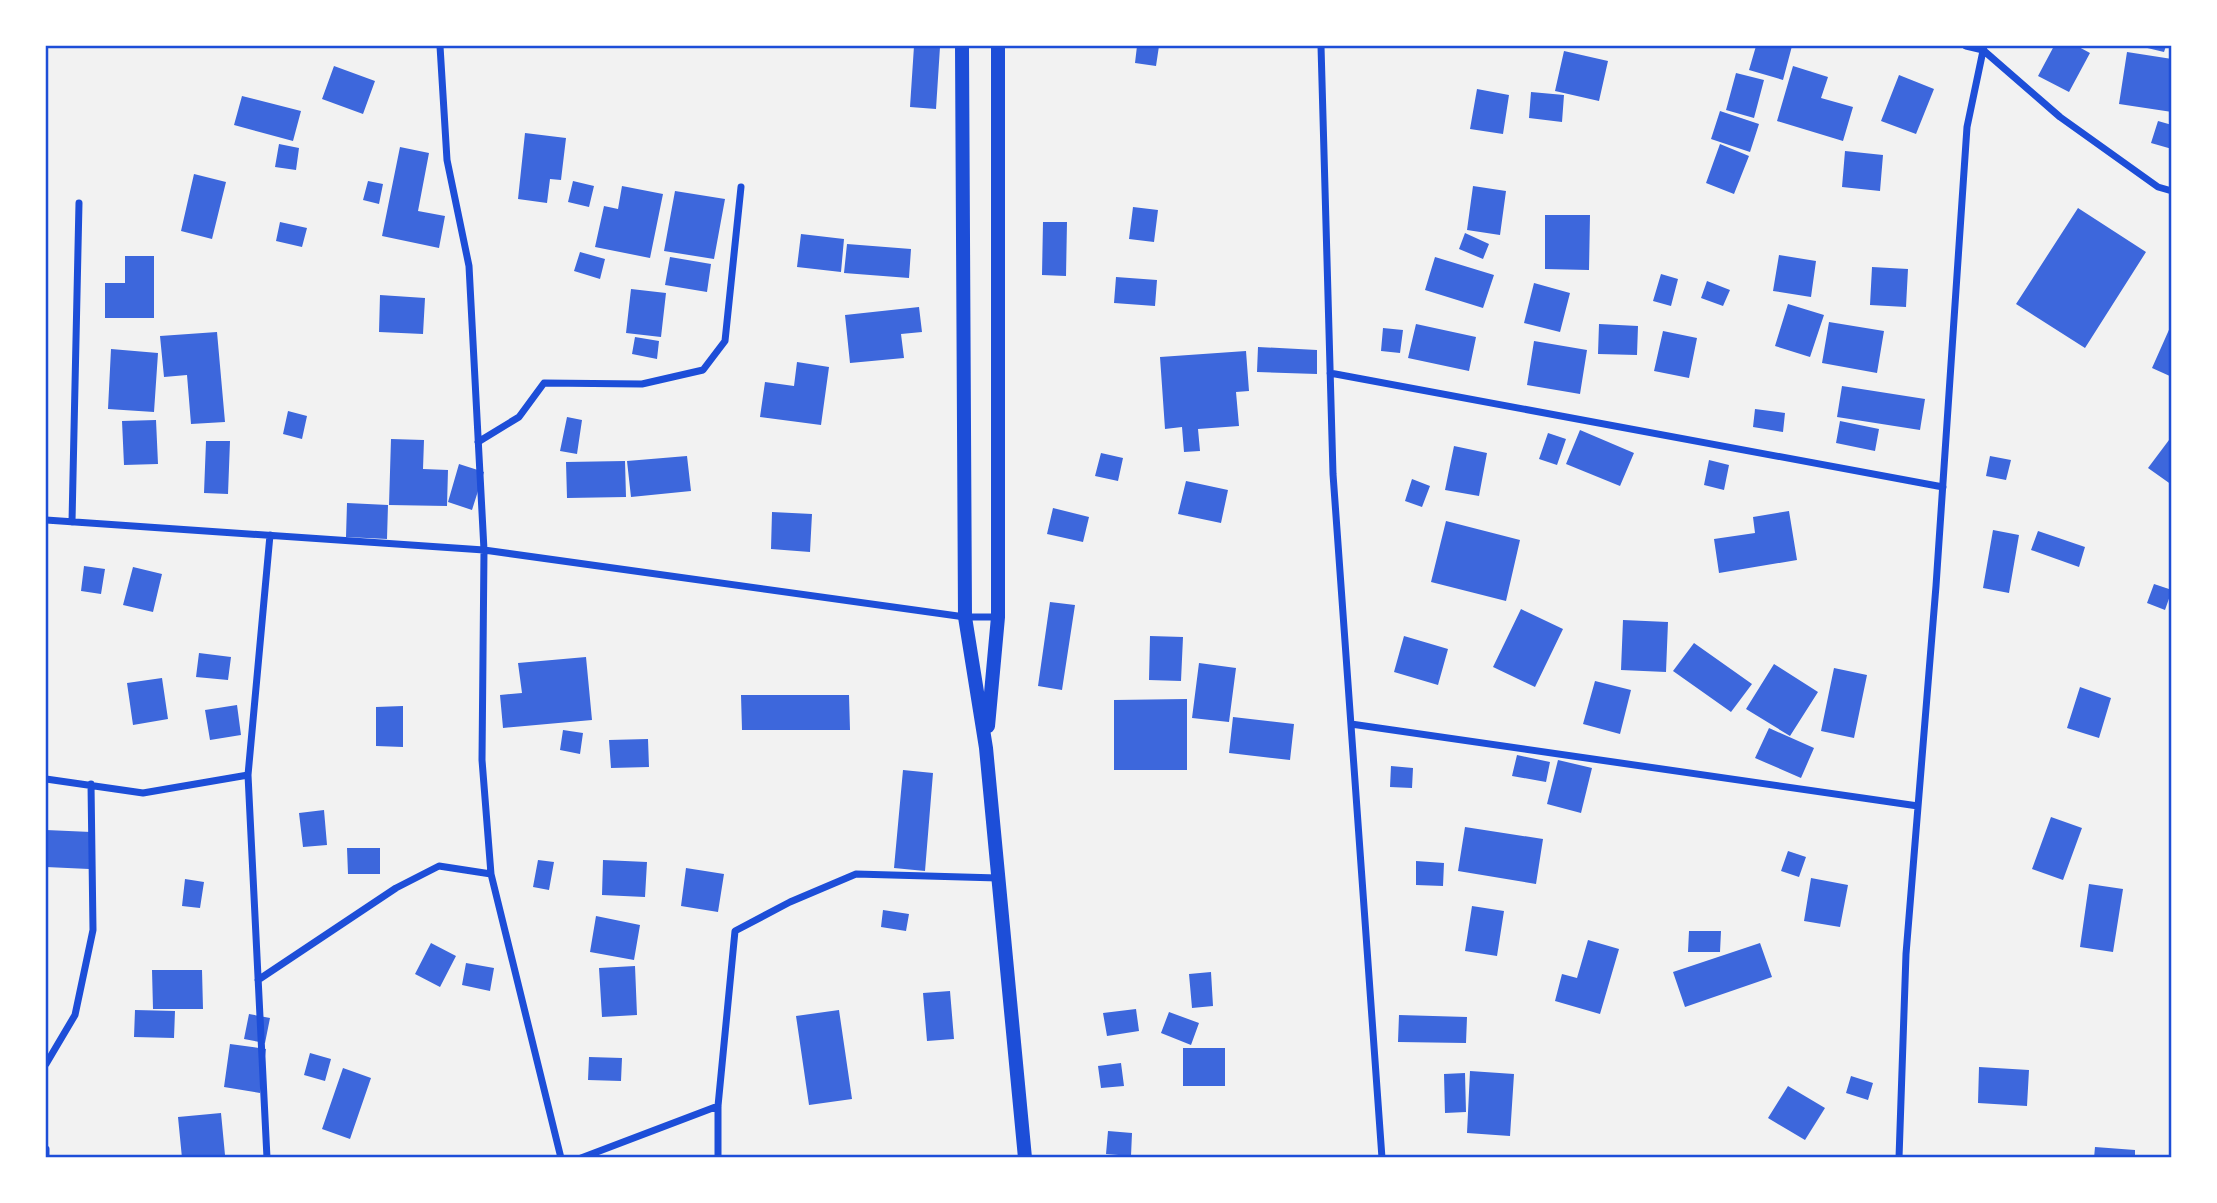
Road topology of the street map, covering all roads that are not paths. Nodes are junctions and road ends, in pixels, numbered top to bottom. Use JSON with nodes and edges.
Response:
{"nodes":[{"id":1,"x":440,"y":46,"type":"edge"},
{"id":2,"x":962,"y":46,"type":"edge"},
{"id":3,"x":998,"y":46,"type":"edge"},
{"id":4,"x":1321,"y":46,"type":"edge"},
{"id":5,"x":1966,"y":46,"type":"edge"},
{"id":6,"x":1983,"y":48,"type":"edge"},
{"id":7,"x":741,"y":187,"type":"dead end"},
{"id":8,"x":2172,"y":191,"type":"edge"},
{"id":9,"x":79,"y":203,"type":"dead end"},
{"id":10,"x":1330,"y":373,"type":"junction"},
{"id":11,"x":478,"y":442,"type":"junction"},
{"id":12,"x":1943,"y":487,"type":"junction"},
{"id":13,"x":46,"y":520,"type":"edge"},
{"id":14,"x":72,"y":522,"type":"junction"},
{"id":15,"x":270,"y":535,"type":"junction"},
{"id":16,"x":484,"y":550,"type":"junction"},
{"id":17,"x":965,"y":617,"type":"junction"},
{"id":18,"x":998,"y":617,"type":"junction"},
{"id":19,"x":1351,"y":724,"type":"junction"},
{"id":20,"x":986,"y":748,"type":"junction"},
{"id":21,"x":248,"y":775,"type":"junction"},
{"id":22,"x":46,"y":779,"type":"edge"},
{"id":23,"x":91,"y":784,"type":"junction"},
{"id":24,"x":1918,"y":806,"type":"junction"},
{"id":25,"x":491,"y":874,"type":"junction"},
{"id":26,"x":999,"y":878,"type":"junction"},
{"id":27,"x":258,"y":980,"type":"junction"},
{"id":28,"x":46,"y":1064,"type":"edge"},
{"id":29,"x":718,"y":1106,"type":"junction"},
{"id":30,"x":46,"y":1149,"type":"edge"},
{"id":31,"x":46,"y":1157,"type":"edge"},
{"id":32,"x":267,"y":1157,"type":"edge"},
{"id":33,"x":561,"y":1157,"type":"edge"},
{"id":34,"x":580,"y":1157,"type":"edge"},
{"id":35,"x":718,"y":1157,"type":"edge"},
{"id":36,"x":1025,"y":1157,"type":"edge"},
{"id":37,"x":1382,"y":1157,"type":"edge"},
{"id":38,"x":1899,"y":1157,"type":"edge"}],
"edges":[{"from":1,"to":11,"type":"street"},
{"from":2,"to":17,"type":"main road"},
{"from":3,"to":18,"type":"main road"},
{"from":4,"to":10,"type":"street"},
{"from":5,"to":6,"type":"street"},
{"from":6,"to":8,"type":"street"},
{"from":6,"to":12,"type":"street"},
{"from":7,"to":11,"type":"street"},
{"from":9,"to":14,"type":"street"},
{"from":10,"to":12,"type":"street"},
{"from":10,"to":19,"type":"street"},
{"from":11,"to":16,"type":"street"},
{"from":12,"to":24,"type":"street"},
{"from":13,"to":14,"type":"street"},
{"from":14,"to":15,"type":"street"},
{"from":15,"to":16,"type":"street"},
{"from":15,"to":21,"type":"street"},
{"from":16,"to":17,"type":"street"},
{"from":16,"to":25,"type":"street"},
{"from":17,"to":18,"type":"street"},
{"from":17,"to":20,"type":"main road"},
{"from":18,"to":20,"type":"main road"},
{"from":19,"to":24,"type":"street"},
{"from":19,"to":37,"type":"street"},
{"from":20,"to":26,"type":"main road"},
{"from":21,"to":23,"type":"street"},
{"from":21,"to":27,"type":"street"},
{"from":22,"to":23,"type":"street"},
{"from":23,"to":28,"type":"street"},
{"from":24,"to":38,"type":"street"},
{"from":25,"to":27,"type":"street"},
{"from":25,"to":33,"type":"street"},
{"from":26,"to":29,"type":"street"},
{"from":26,"to":36,"type":"main road"},
{"from":27,"to":32,"type":"street"},
{"from":29,"to":34,"type":"street"},
{"from":29,"to":35,"type":"street"},
{"from":30,"to":31,"type":"street"}]}
